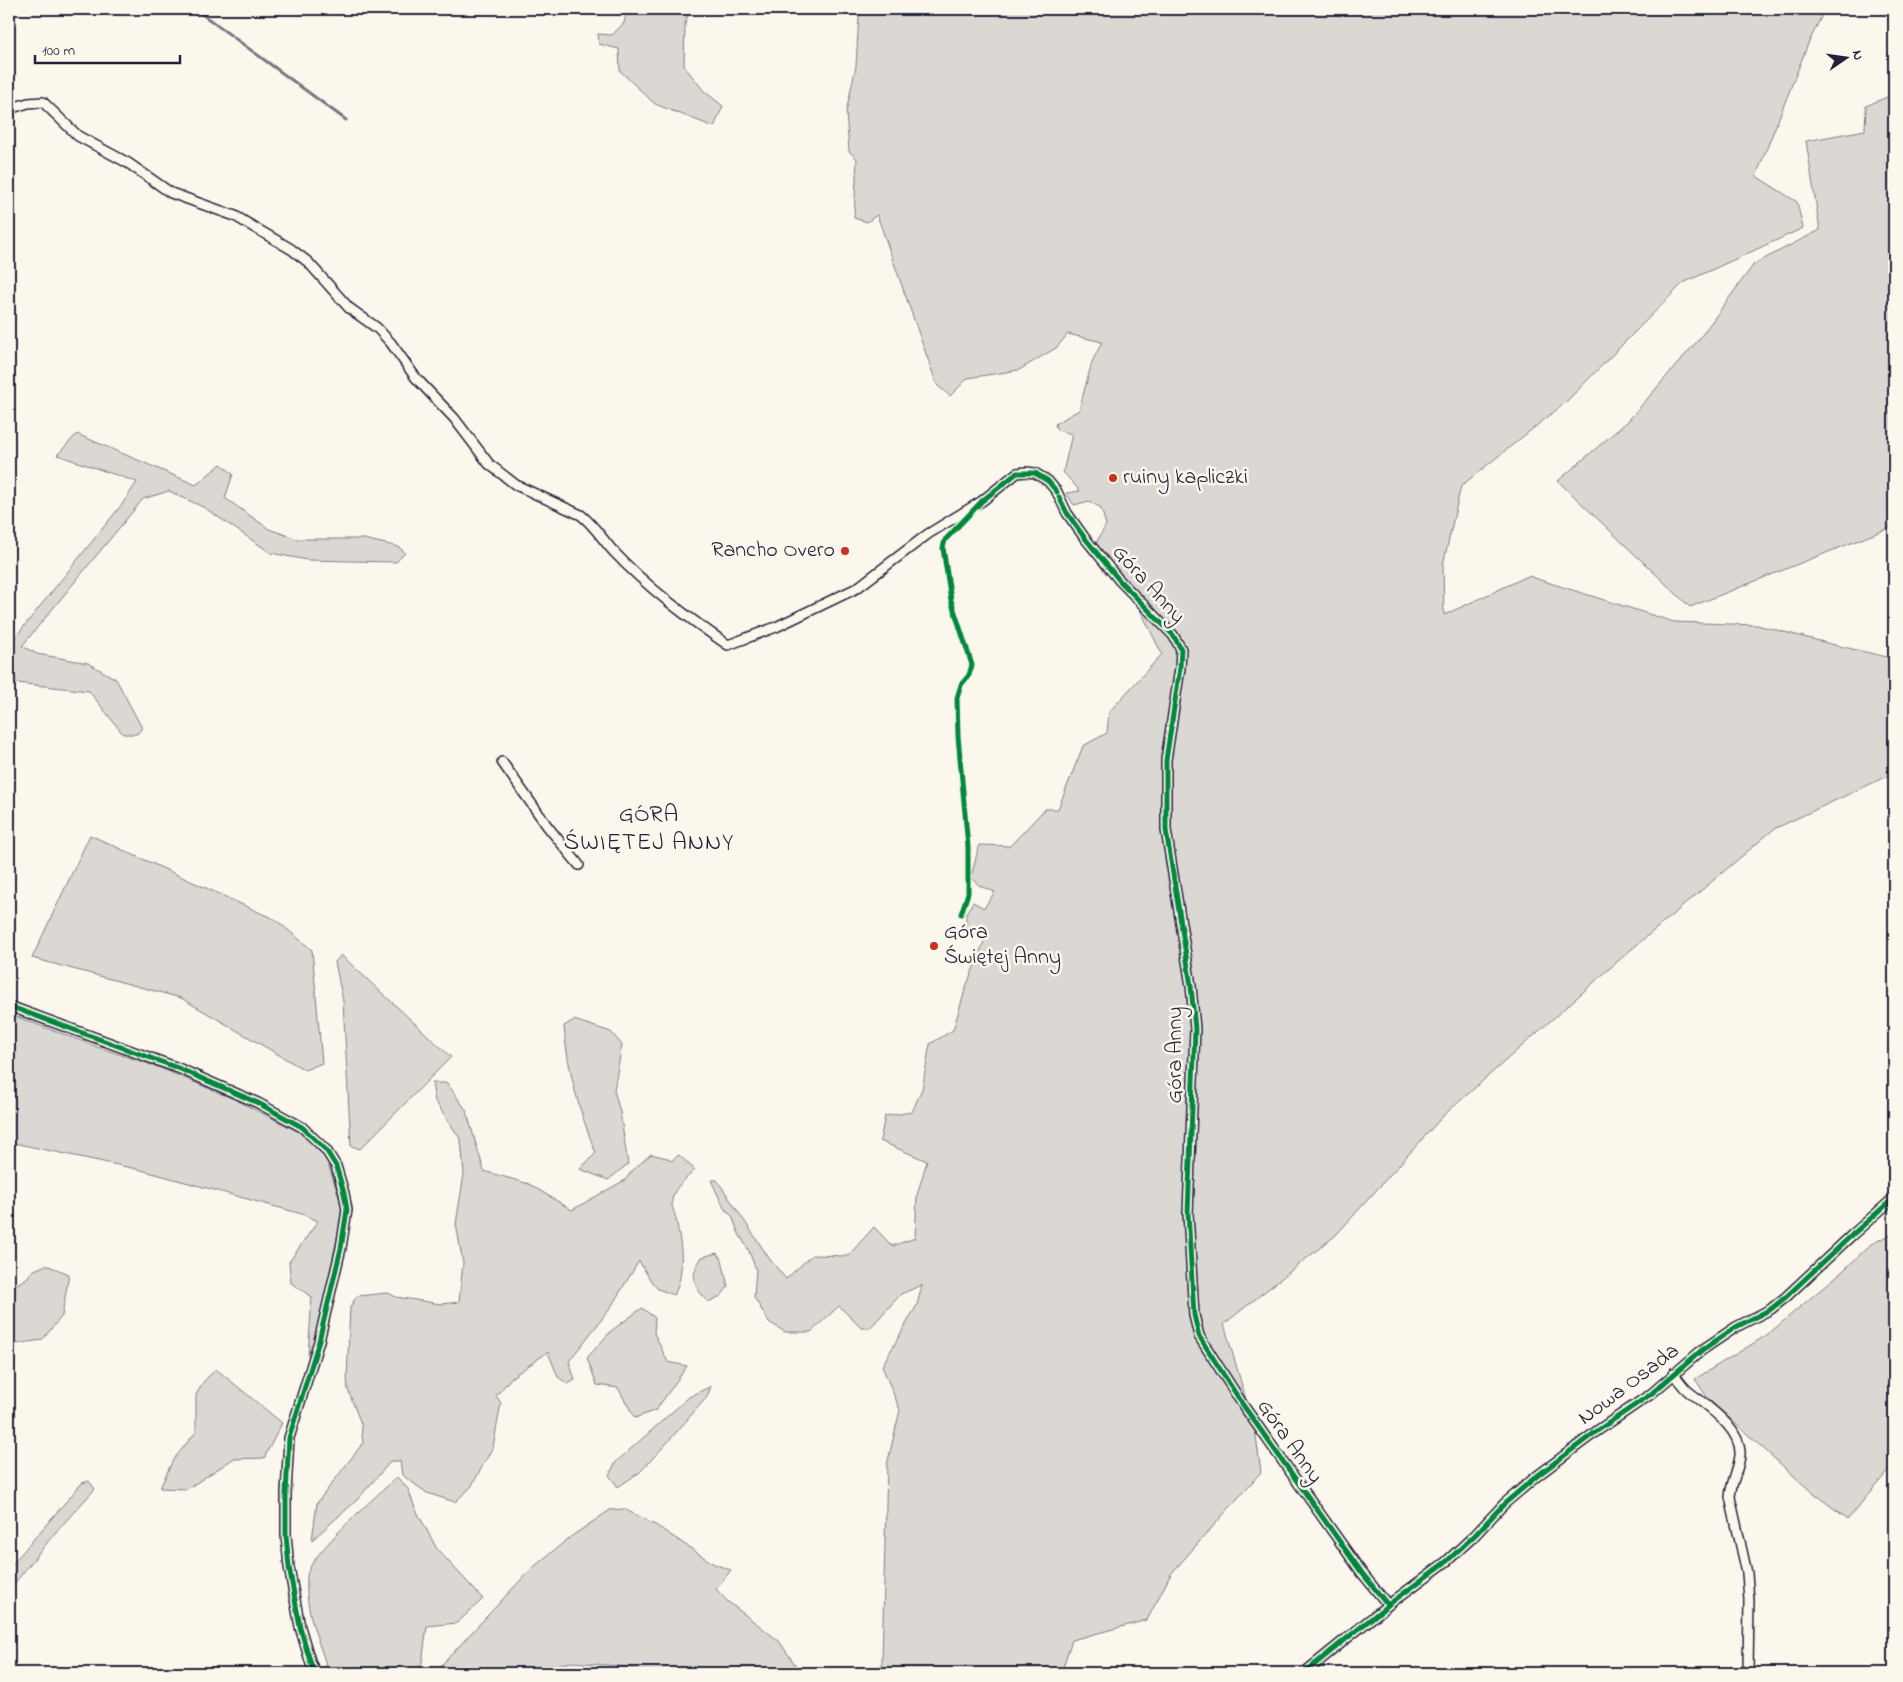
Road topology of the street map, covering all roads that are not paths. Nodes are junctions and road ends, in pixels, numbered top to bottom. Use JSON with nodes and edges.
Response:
{"nodes":[{"id":1,"x":9,"y":109,"type":"edge"},
{"id":2,"x":502,"y":762,"type":"dead end"},
{"id":3,"x":579,"y":865,"type":"dead end"},
{"id":4,"x":9,"y":1006,"type":"edge"},
{"id":5,"x":1894,"y":1198,"type":"edge"},
{"id":6,"x":1673,"y":1373,"type":"junction"},
{"id":7,"x":1388,"y":1605,"type":"junction"},
{"id":8,"x":316,"y":1673,"type":"edge"},
{"id":9,"x":1304,"y":1673,"type":"edge"},
{"id":10,"x":1748,"y":1673,"type":"edge"}],
"edges":[{"from":1,"to":7,"type":"street","name":"Góra Anny"},
{"from":2,"to":3,"type":"street"},
{"from":4,"to":8,"type":"street"},
{"from":5,"to":6,"type":"street","name":"Nowa Osada"},
{"from":6,"to":7,"type":"street","name":"Nowa Osada"},
{"from":6,"to":10,"type":"street"},
{"from":7,"to":9,"type":"street","name":"Nowa Osada"}]}
